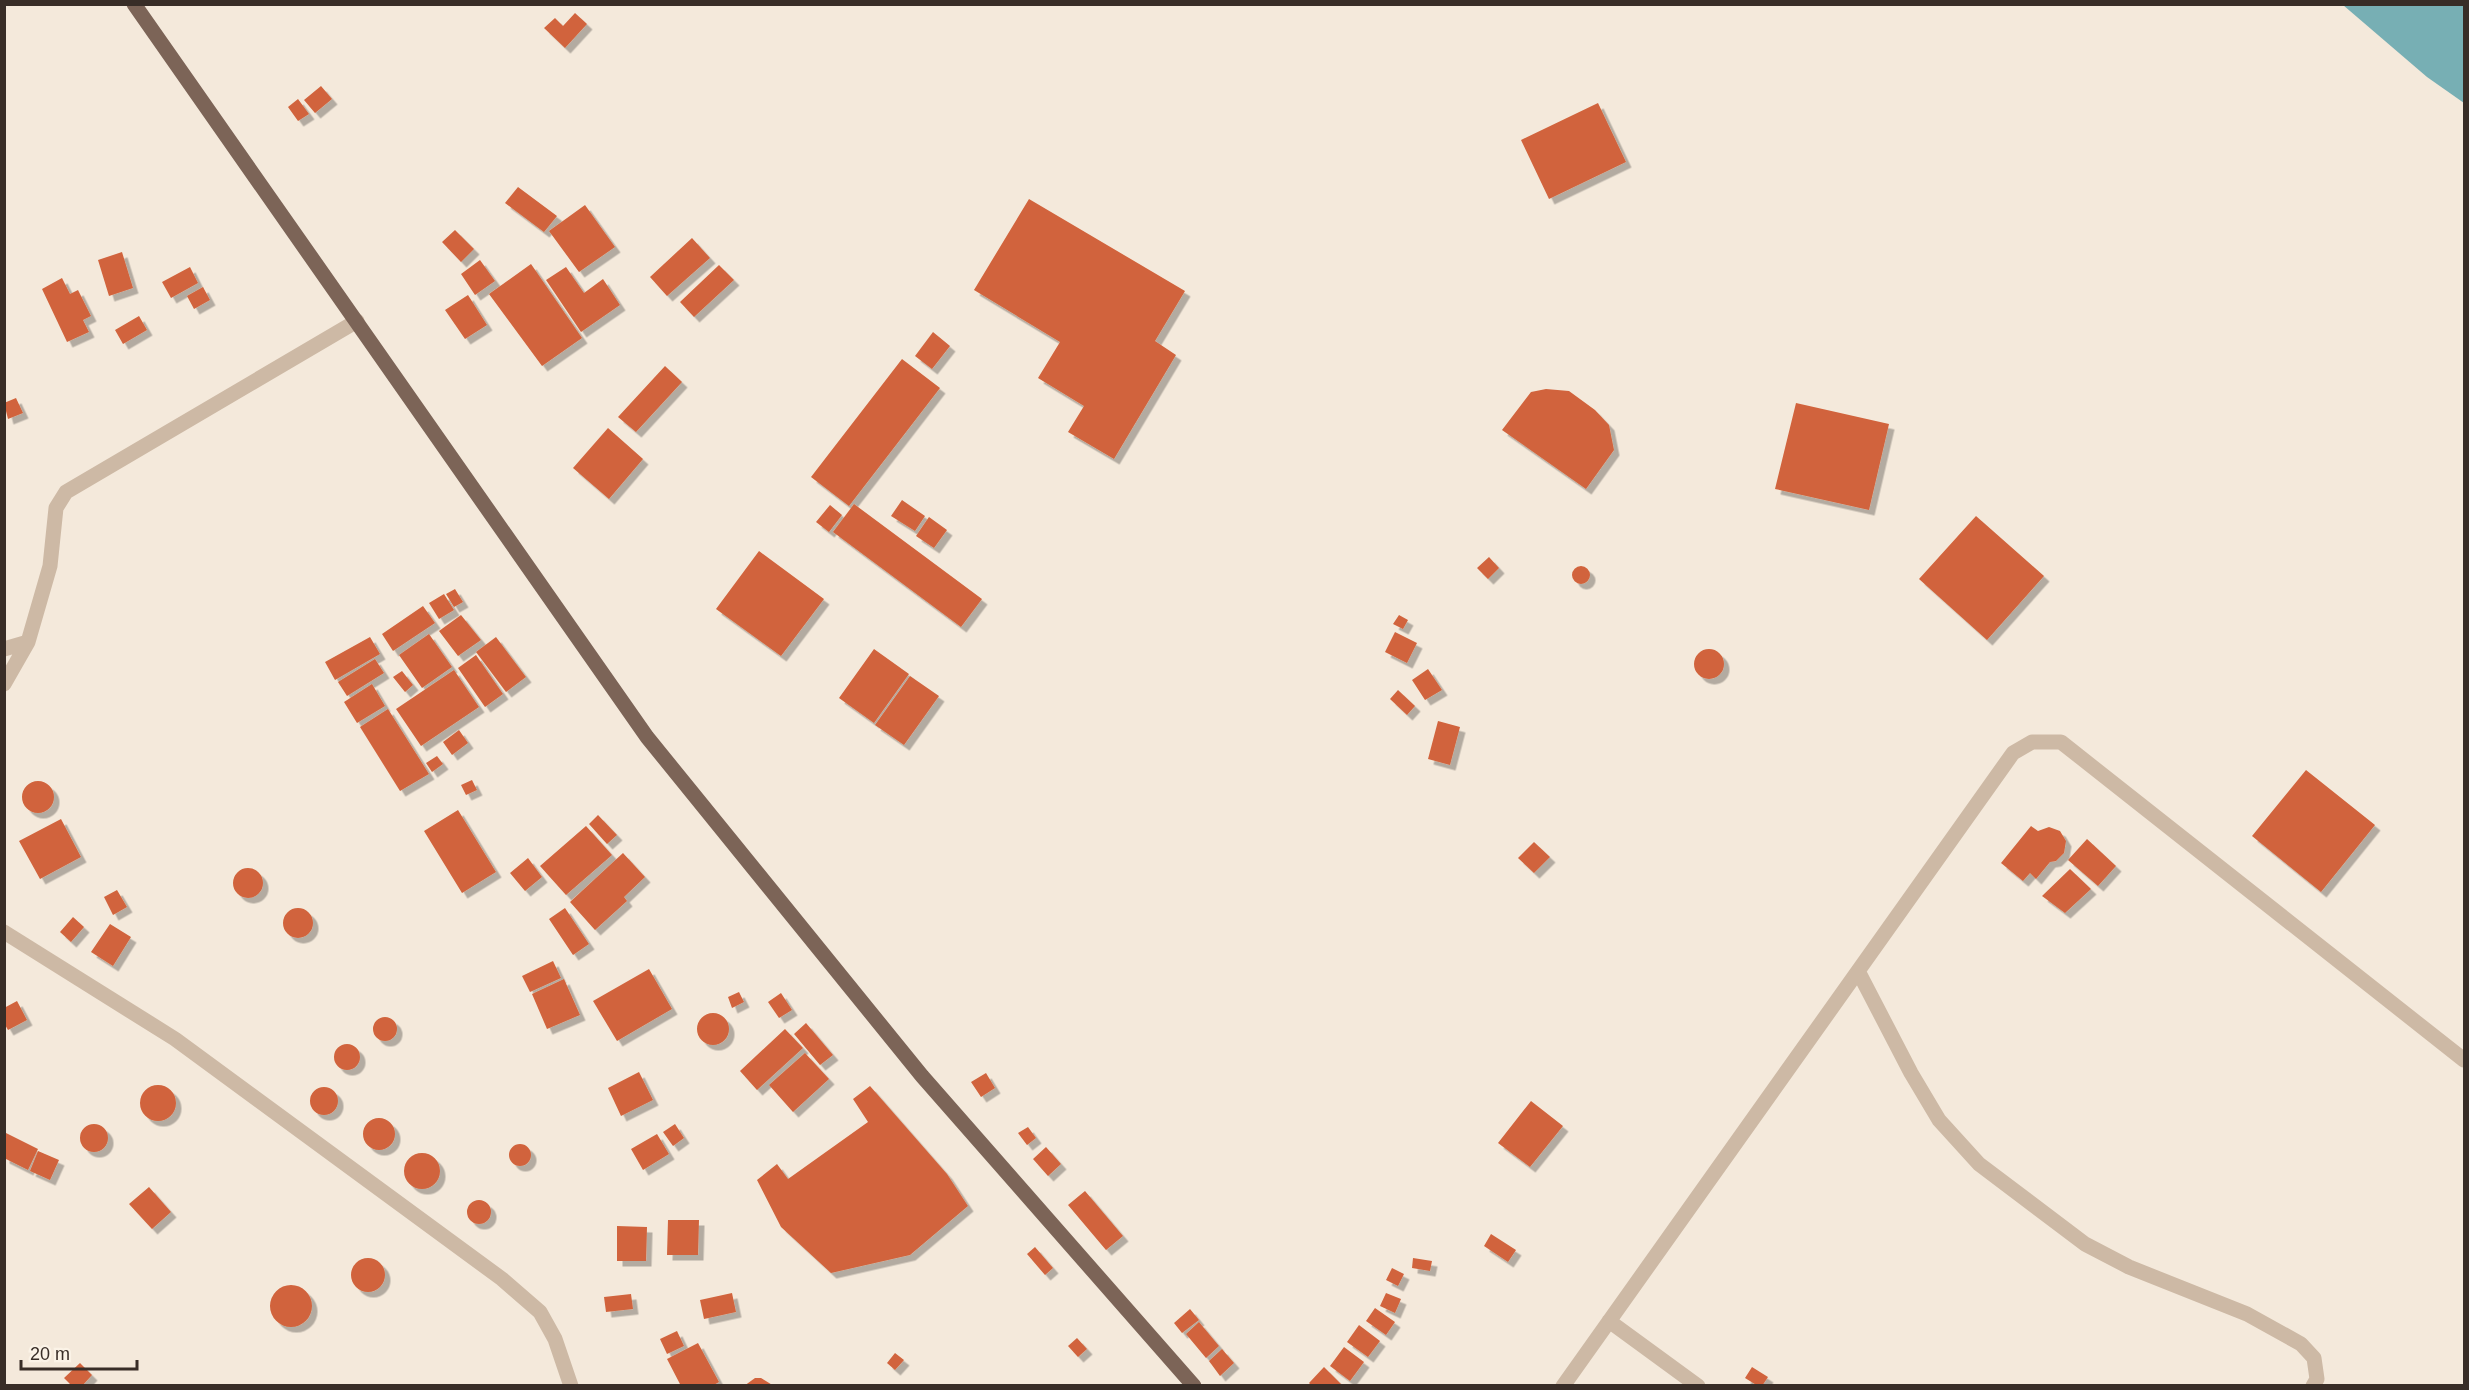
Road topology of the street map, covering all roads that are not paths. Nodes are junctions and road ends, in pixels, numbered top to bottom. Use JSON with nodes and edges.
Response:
{"nodes":[{"id":1,"x":134,"y":4,"type":"edge"},
{"id":2,"x":357,"y":321,"type":"junction"},
{"id":3,"x":28,"y":642,"type":"junction"},
{"id":4,"x":4,"y":649,"type":"edge"},
{"id":5,"x":4,"y":684,"type":"edge"},
{"id":6,"x":4,"y":932,"type":"edge"},
{"id":7,"x":1858,"y":971,"type":"junction"},
{"id":8,"x":2464,"y":1060,"type":"edge"},
{"id":9,"x":1609,"y":1321,"type":"junction"},
{"id":10,"x":571,"y":1386,"type":"edge"},
{"id":11,"x":1194,"y":1386,"type":"edge"},
{"id":12,"x":1563,"y":1386,"type":"edge"},
{"id":13,"x":1698,"y":1386,"type":"edge"},
{"id":14,"x":2313,"y":1386,"type":"edge"}],
"edges":[{"from":1,"to":2,"type":"main road"},
{"from":2,"to":3,"type":"street"},
{"from":2,"to":11,"type":"main road"},
{"from":3,"to":4,"type":"street"},
{"from":3,"to":5,"type":"street"},
{"from":6,"to":10,"type":"street"},
{"from":7,"to":8,"type":"street"},
{"from":7,"to":9,"type":"street"},
{"from":7,"to":14,"type":"street"},
{"from":9,"to":12,"type":"street"},
{"from":9,"to":13,"type":"street"}]}
